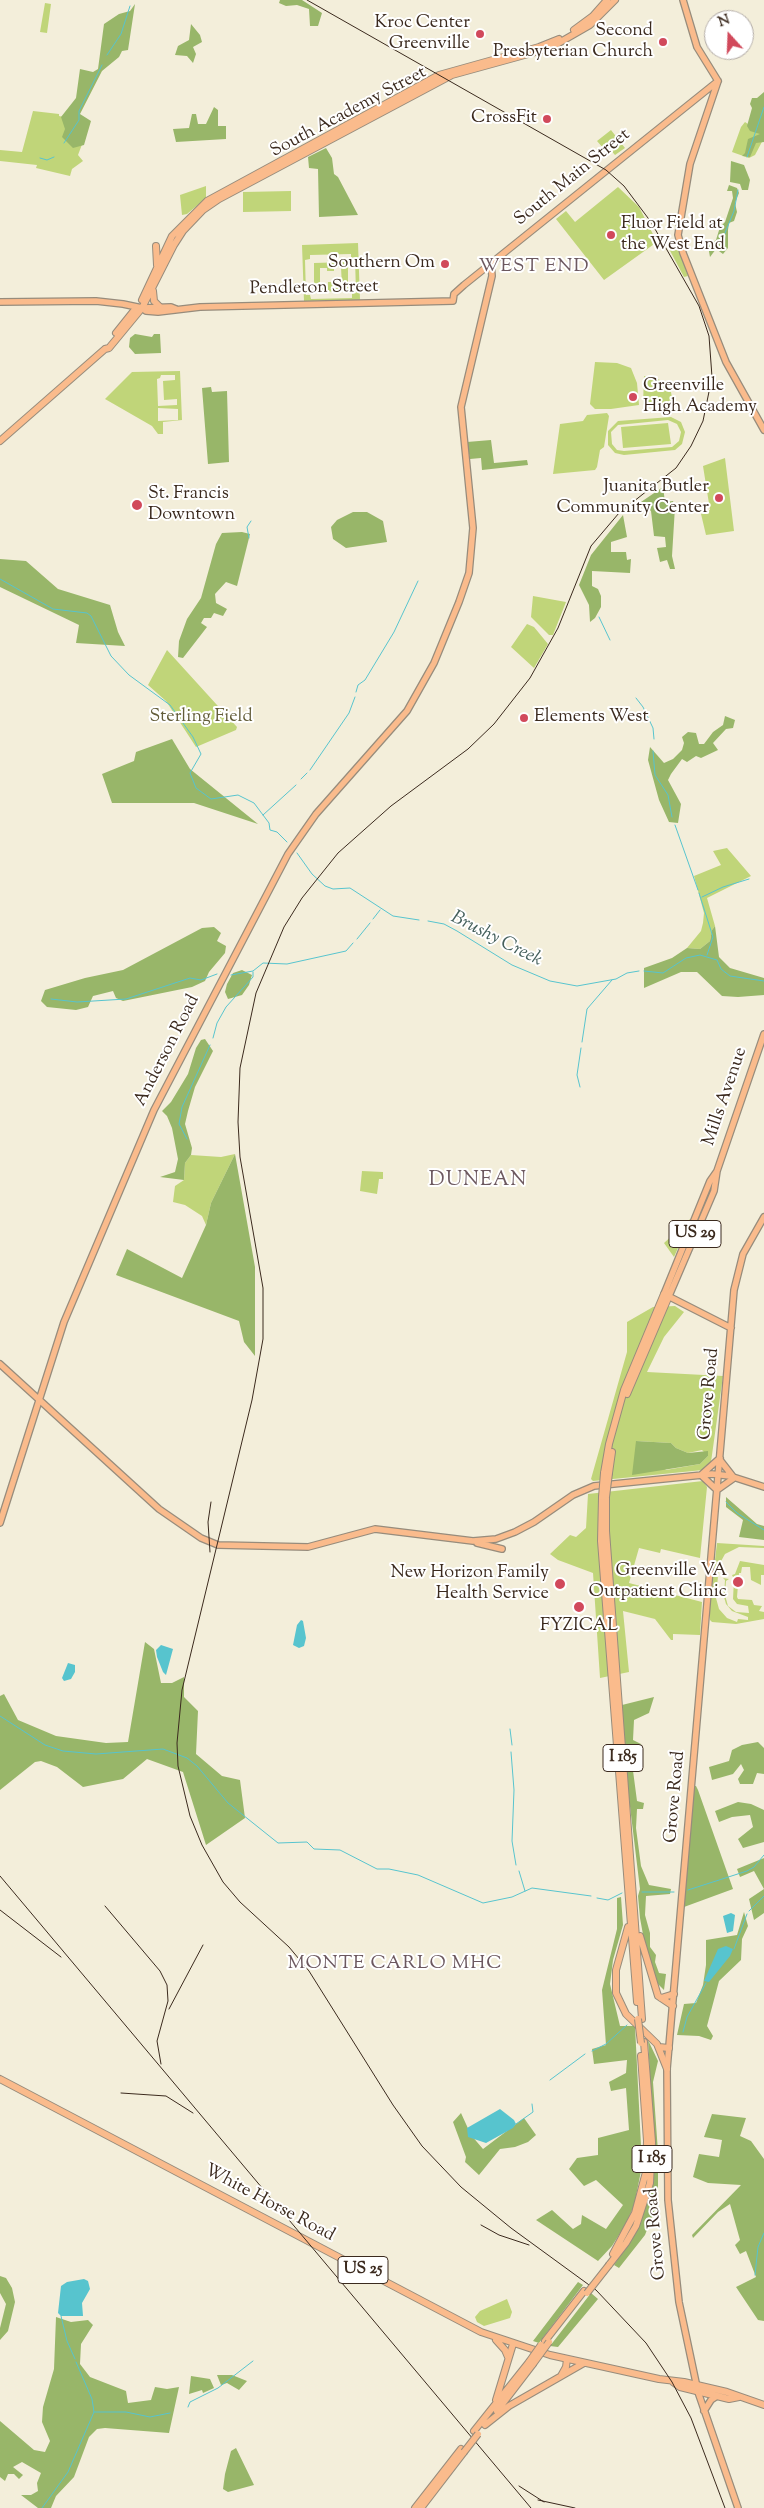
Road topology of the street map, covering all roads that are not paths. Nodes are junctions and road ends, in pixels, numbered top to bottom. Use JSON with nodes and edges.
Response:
{"nodes":[{"id":1,"x":607,"y":0,"type":"edge"},
{"id":2,"x":615,"y":0,"type":"edge"},
{"id":3,"x":683,"y":0,"type":"edge"},
{"id":4,"x":718,"y":81,"type":"junction"},
{"id":5,"x":699,"y":95,"type":"junction"},
{"id":6,"x":712,"y":100,"type":"junction"},
{"id":7,"x":156,"y":246,"type":"dead end"},
{"id":8,"x":491,"y":263,"type":"junction"},
{"id":9,"x":157,"y":267,"type":"junction"},
{"id":10,"x":156,"y":285,"type":"junction"},
{"id":11,"x":453,"y":301,"type":"joint"},
{"id":12,"x":0,"y":302,"type":"edge"},
{"id":13,"x":140,"y":307,"type":"junction"},
{"id":14,"x":160,"y":307,"type":"junction"},
{"id":15,"x":176,"y":309,"type":"junction"},
{"id":16,"x":764,"y":430,"type":"edge"},
{"id":17,"x":0,"y":441,"type":"edge"},
{"id":18,"x":764,"y":1034,"type":"edge"},
{"id":19,"x":764,"y":1217,"type":"edge"},
{"id":20,"x":666,"y":1295,"type":"junction"},
{"id":21,"x":731,"y":1328,"type":"junction"},
{"id":22,"x":0,"y":1364,"type":"edge"},
{"id":23,"x":39,"y":1398,"type":"junction"},
{"id":24,"x":720,"y":1458,"type":"junction"},
{"id":25,"x":718,"y":1474,"type":"junction"},
{"id":26,"x":701,"y":1475,"type":"junction"},
{"id":27,"x":734,"y":1478,"type":"junction"},
{"id":28,"x":764,"y":1487,"type":"edge"},
{"id":29,"x":717,"y":1490,"type":"junction"},
{"id":30,"x":0,"y":1523,"type":"edge"},
{"id":31,"x":473,"y":1542,"type":"junction"},
{"id":32,"x":502,"y":1549,"type":"dead end"},
{"id":33,"x":633,"y":1918,"type":"junction"},
{"id":34,"x":674,"y":1994,"type":"junction"},
{"id":35,"x":662,"y":1998,"type":"junction"},
{"id":36,"x":673,"y":2006,"type":"junction"},
{"id":37,"x":658,"y":2047,"type":"junction"},
{"id":38,"x":669,"y":2048,"type":"junction"},
{"id":39,"x":667,"y":2069,"type":"junction"},
{"id":40,"x":0,"y":2079,"type":"edge"},
{"id":41,"x":489,"y":2335,"type":"junction"},
{"id":42,"x":513,"y":2344,"type":"junction"},
{"id":43,"x":508,"y":2357,"type":"junction"},
{"id":44,"x":567,"y":2359,"type":"junction"},
{"id":45,"x":531,"y":2363,"type":"junction"},
{"id":46,"x":584,"y":2363,"type":"junction"},
{"id":47,"x":560,"y":2377,"type":"junction"},
{"id":48,"x":698,"y":2388,"type":"junction"},
{"id":49,"x":717,"y":2396,"type":"junction"},
{"id":50,"x":740,"y":2397,"type":"junction"},
{"id":51,"x":764,"y":2405,"type":"edge"},
{"id":52,"x":704,"y":2411,"type":"junction"},
{"id":53,"x":490,"y":2413,"type":"junction"},
{"id":54,"x":485,"y":2425,"type":"junction"},
{"id":55,"x":476,"y":2433,"type":"junction"},
{"id":56,"x":462,"y":2451,"type":"junction"},
{"id":57,"x":415,"y":2508,"type":"edge"},
{"id":58,"x":421,"y":2508,"type":"edge"},
{"id":59,"x":738,"y":2508,"type":"edge"}],
"edges":[{"from":1,"to":9,"type":"highway","name":"South Academy Street"},
{"from":2,"to":10,"type":"highway","name":"South Academy Street"},
{"from":3,"to":4,"type":"main road"},
{"from":4,"to":5,"type":"main road","name":"South Main Street"},
{"from":4,"to":6,"type":"main road"},
{"from":5,"to":6,"type":"main road"},
{"from":5,"to":8,"type":"main road","name":"South Main Street"},
{"from":6,"to":16,"type":"main road"},
{"from":7,"to":9,"type":"highway"},
{"from":8,"to":11,"type":"main road","name":"South Main Street"},
{"from":8,"to":23,"type":"main road","name":"Anderson Road"},
{"from":9,"to":13,"type":"highway","name":"South Academy Street"},
{"from":10,"to":13,"type":"highway","name":"South Academy Street"},
{"from":10,"to":14,"type":"highway"},
{"from":11,"to":15,"type":"main road","name":"Pendleton Street"},
{"from":12,"to":13,"type":"main road","name":"Pendleton Street"},
{"from":13,"to":14,"type":"main road","name":"Pendleton Street"},
{"from":13,"to":15,"type":"main road","name":"Pendleton Street"},
{"from":13,"to":17,"type":"highway"},
{"from":14,"to":15,"type":"main road","name":"Pendleton Street"},
{"from":18,"to":20,"type":"main road","name":"Mills Avenue","number":"US 29"},
{"from":19,"to":21,"type":"main road","name":"Grove Road"},
{"from":20,"to":21,"type":"main road"},
{"from":20,"to":33,"type":"highway","number":"I 185","bridge":true},
{"from":21,"to":24,"type":"main road","name":"Grove Road"},
{"from":22,"to":23,"type":"main road"},
{"from":23,"to":30,"type":"main road","name":"Anderson Road"},
{"from":23,"to":31,"type":"main road"},
{"from":24,"to":25,"type":"main road","name":"Grove Road"},
{"from":24,"to":26,"type":"main road"},
{"from":24,"to":27,"type":"main road"},
{"from":25,"to":26,"type":"main road"},
{"from":25,"to":27,"type":"main road"},
{"from":25,"to":29,"type":"main road","name":"Grove Road"},
{"from":26,"to":29,"type":"main road"},
{"from":26,"to":31,"type":"main road"},
{"from":27,"to":28,"type":"main road"},
{"from":27,"to":29,"type":"main road"},
{"from":29,"to":34,"type":"main road","name":"Grove Road"},
{"from":31,"to":32,"type":"main road"},
{"from":33,"to":35,"type":"highway"},
{"from":33,"to":37,"type":"highway"},
{"from":33,"to":45,"type":"highway","number":"I 185","bridge":true},
{"from":34,"to":35,"type":"highway"},
{"from":34,"to":36,"type":"main road","name":"Grove Road"},
{"from":35,"to":36,"type":"highway"},
{"from":36,"to":38,"type":"main road","name":"Grove Road"},
{"from":37,"to":38,"type":"highway"},
{"from":37,"to":39,"type":"highway"},
{"from":38,"to":39,"type":"main road","name":"Grove Road"},
{"from":39,"to":48,"type":"main road","name":"Grove Road"},
{"from":40,"to":41,"type":"highway","name":"White Horse Road","number":"US 25"},
{"from":41,"to":42,"type":"highway","name":"White Horse Road","number":"US 25"},
{"from":41,"to":43,"type":"highway"},
{"from":42,"to":43,"type":"highway"},
{"from":42,"to":44,"type":"highway","name":"White Horse Road","number":"US 25"},
{"from":43,"to":53,"type":"highway"},
{"from":44,"to":46,"type":"highway","name":"White Horse Road","number":"US 25"},
{"from":44,"to":47,"type":"highway"},
{"from":45,"to":53,"type":"highway","number":"I 185"},
{"from":45,"to":54,"type":"highway","number":"I 185"},
{"from":46,"to":47,"type":"highway"},
{"from":46,"to":48,"type":"highway","name":"White Horse Road","number":"US 25"},
{"from":47,"to":54,"type":"highway"},
{"from":48,"to":49,"type":"highway","name":"White Horse Road","number":"US 25"},
{"from":48,"to":50,"type":"highway","name":"White Horse Road","number":"US 25"},
{"from":48,"to":52,"type":"main road","name":"Grove Road"},
{"from":49,"to":50,"type":"highway","name":"White Horse Road","number":"US 25"},
{"from":49,"to":52,"type":"main road"},
{"from":50,"to":51,"type":"highway","name":"White Horse Road","number":"US 25"},
{"from":52,"to":59,"type":"main road","name":"Grove Road"},
{"from":53,"to":55,"type":"highway","number":"I 185"},
{"from":54,"to":55,"type":"highway","number":"I 185"},
{"from":55,"to":56,"type":"highway","number":"I 185","bridge":true},
{"from":56,"to":57,"type":"highway","number":"I 185"},
{"from":56,"to":58,"type":"highway","number":"I 185"}]}
